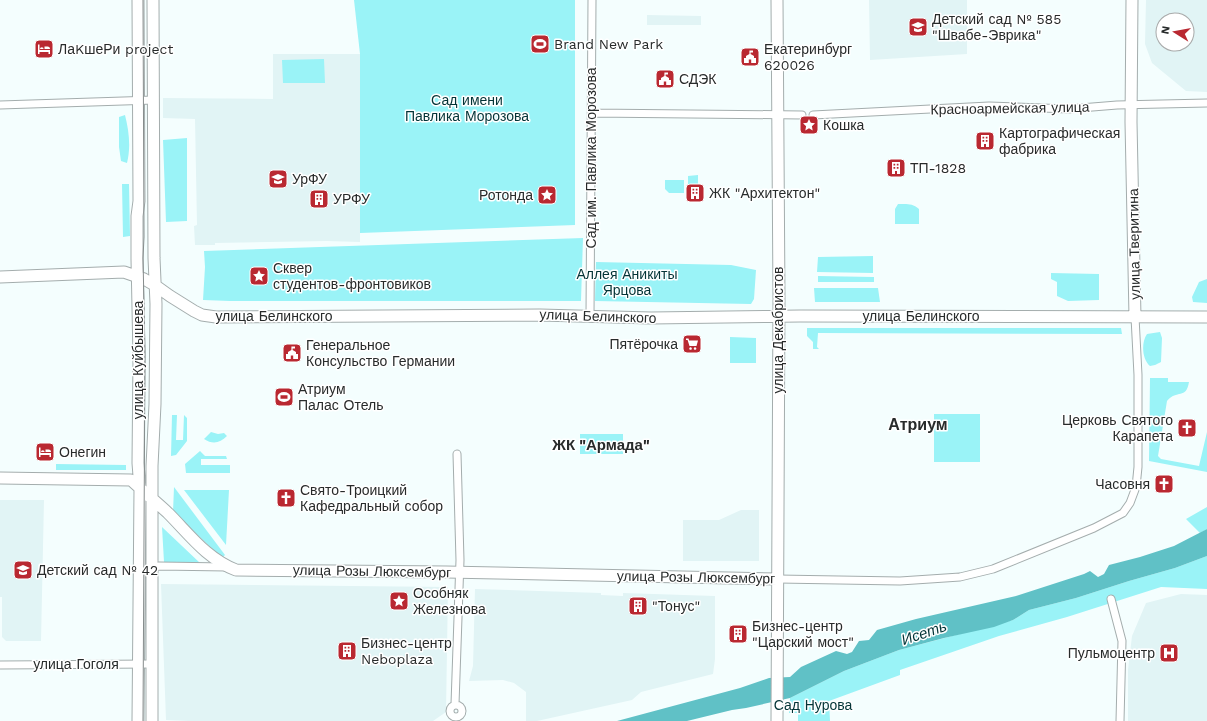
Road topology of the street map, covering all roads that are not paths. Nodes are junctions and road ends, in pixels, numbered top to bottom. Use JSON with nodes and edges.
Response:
{"nodes":[{"id":1,"x":138,"y":0,"type":"edge"},
{"id":2,"x":153,"y":0,"type":"edge"},
{"id":3,"x":592,"y":0,"type":"edge"},
{"id":4,"x":777,"y":0,"type":"edge"},
{"id":5,"x":1132,"y":0,"type":"edge"},
{"id":6,"x":154,"y":100,"type":"junction"},
{"id":7,"x":138,"y":101,"type":"junction"},
{"id":8,"x":1207,"y":103,"type":"edge"},
{"id":9,"x":0,"y":105,"type":"edge"},
{"id":10,"x":1132,"y":105,"type":"junction"},
{"id":11,"x":592,"y":113,"type":"junction"},
{"id":12,"x":813,"y":114,"type":"dead end"},
{"id":13,"x":778,"y":115,"type":"junction"},
{"id":14,"x":802,"y":115,"type":"dead end"},
{"id":15,"x":0,"y":277,"type":"edge"},
{"id":16,"x":138,"y":277,"type":"junction"},
{"id":17,"x":156,"y":286,"type":"junction"},
{"id":18,"x":779,"y":316,"type":"junction"},
{"id":19,"x":590,"y":317,"type":"junction"},
{"id":20,"x":1135,"y":317,"type":"junction"},
{"id":21,"x":1207,"y":317,"type":"edge"},
{"id":22,"x":457,"y":454,"type":"dead end"},
{"id":23,"x":152,"y":466,"type":"junction"},
{"id":24,"x":0,"y":478,"type":"edge"},
{"id":25,"x":135,"y":478,"type":"junction"},
{"id":26,"x":1136,"y":487,"type":"joint"},
{"id":27,"x":140,"y":489,"type":"junction"},
{"id":28,"x":152,"y":499,"type":"junction"},
{"id":29,"x":151,"y":567,"type":"junction"},
{"id":30,"x":228,"y":567,"type":"junction"},
{"id":31,"x":460,"y":572,"type":"junction"},
{"id":32,"x":778,"y":579,"type":"junction"},
{"id":33,"x":1111,"y":599,"type":"dead end"},
{"id":34,"x":138,"y":664,"type":"junction"},
{"id":35,"x":152,"y":664,"type":"junction"},
{"id":36,"x":0,"y":665,"type":"edge"},
{"id":37,"x":777,"y":718,"type":"edge"},
{"id":38,"x":138,"y":721,"type":"edge"},
{"id":39,"x":152,"y":721,"type":"edge"},
{"id":40,"x":445,"y":721,"type":"edge"},
{"id":41,"x":1120,"y":721,"type":"edge"}],
"edges":[{"from":1,"to":7,"type":"main road","name":"улица Куйбышева"},
{"from":2,"to":6,"type":"main road","name":"улица Куйбышева"},
{"from":3,"to":11,"type":"street","name":"Сад им. Павлика Морозова"},
{"from":4,"to":13,"type":"main road","name":"улица Декабристов"},
{"from":5,"to":10,"type":"main road","name":"улица Тверитина"},
{"from":6,"to":7,"type":"street"},
{"from":6,"to":17,"type":"main road","name":"улица Куйбышева"},
{"from":7,"to":9,"type":"street"},
{"from":7,"to":16,"type":"main road","name":"улица Куйбышева"},
{"from":8,"to":10,"type":"street","name":"Красноармейская улица"},
{"from":10,"to":12,"type":"street","name":"Красноармейская улица"},
{"from":10,"to":20,"type":"main road","name":"улица Тверитина"},
{"from":11,"to":13,"type":"street"},
{"from":11,"to":19,"type":"street","name":"Сад им. Павлика Морозова"},
{"from":13,"to":14,"type":"street"},
{"from":13,"to":18,"type":"main road","name":"улица Декабристов"},
{"from":15,"to":16,"type":"main road","name":"улица Белинского"},
{"from":16,"to":17,"type":"main road","name":"улица Белинского"},
{"from":16,"to":25,"type":"main road","name":"улица Куйбышева"},
{"from":17,"to":19,"type":"main road","name":"улица Белинского"},
{"from":17,"to":23,"type":"main road","name":"улица Куйбышева"},
{"from":18,"to":19,"type":"main road","name":"улица Белинского"},
{"from":18,"to":20,"type":"main road","name":"улица Белинского"},
{"from":18,"to":32,"type":"main road","name":"улица Декабристов"},
{"from":20,"to":21,"type":"main road","name":"улица Белинского"},
{"from":20,"to":26,"type":"street","name":"улица Тверитина"},
{"from":22,"to":31,"type":"street"},
{"from":23,"to":25,"type":"main road"},
{"from":23,"to":28,"type":"main road","name":"улица Куйбышева"},
{"from":24,"to":25,"type":"main road"},
{"from":25,"to":27,"type":"main road","name":"улица Розы Люксембург"},
{"from":26,"to":32,"type":"street","name":"улица Розы Люксембург"},
{"from":27,"to":28,"type":"main road","name":"улица Розы Люксембург"},
{"from":27,"to":34,"type":"main road"},
{"from":28,"to":29,"type":"main road","name":"улица Куйбышева"},
{"from":28,"to":30,"type":"main road","name":"улица Розы Люксембург"},
{"from":29,"to":30,"type":"street","name":"улица Розы Люксембург"},
{"from":29,"to":35,"type":"main road","name":"улица Куйбышева"},
{"from":30,"to":31,"type":"main road","name":"улица Розы Люксембург"},
{"from":31,"to":32,"type":"main road","name":"улица Розы Люксембург"},
{"from":31,"to":40,"type":"street"},
{"from":32,"to":37,"type":"main road","name":"улица Декабристов"},
{"from":33,"to":41,"type":"street"},
{"from":34,"to":35,"type":"street","name":"улица Гоголя"},
{"from":34,"to":36,"type":"street","name":"улица Гоголя"},
{"from":34,"to":38,"type":"main road"},
{"from":35,"to":39,"type":"main road","name":"улица Куйбышева"}]}
